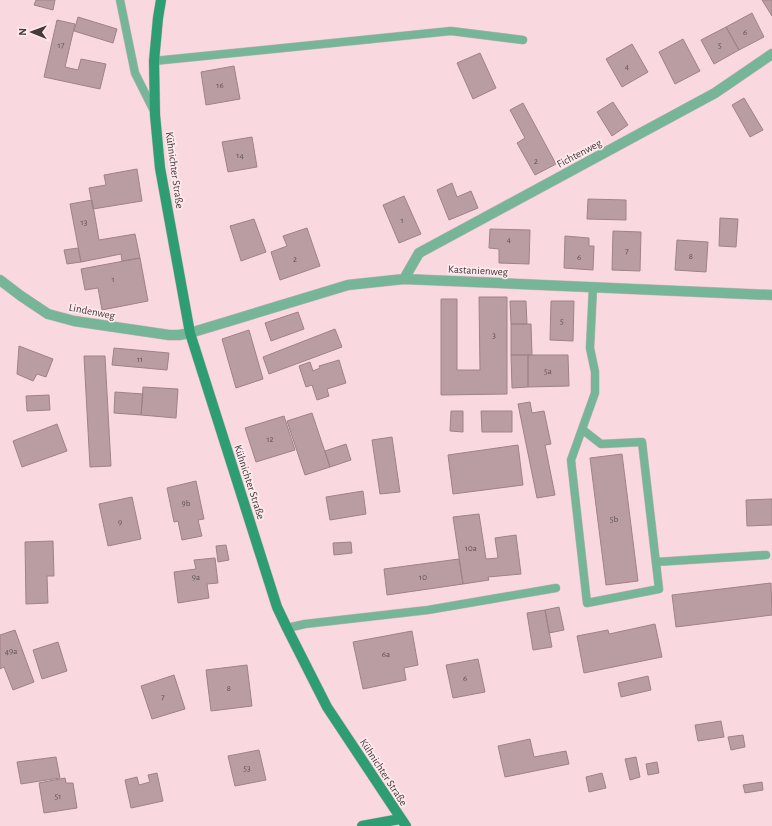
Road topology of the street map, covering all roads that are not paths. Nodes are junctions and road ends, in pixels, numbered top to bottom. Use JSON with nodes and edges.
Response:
{"nodes":[{"id":1,"x":120,"y":0,"type":"edge"},
{"id":2,"x":161,"y":0,"type":"edge"},
{"id":3,"x":523,"y":40,"type":"dead end"},
{"id":4,"x":772,"y":54,"type":"edge"},
{"id":5,"x":154,"y":60,"type":"junction"},
{"id":6,"x":155,"y":115,"type":"junction"},
{"id":7,"x":404,"y":279,"type":"junction"},
{"id":8,"x":0,"y":280,"type":"edge"},
{"id":9,"x":593,"y":287,"type":"junction"},
{"id":10,"x":772,"y":295,"type":"edge"},
{"id":11,"x":190,"y":333,"type":"junction"},
{"id":12,"x":583,"y":430,"type":"junction"},
{"id":13,"x":766,"y":555,"type":"dead end"},
{"id":14,"x":656,"y":562,"type":"junction"},
{"id":15,"x":556,"y":588,"type":"dead end"},
{"id":16,"x":287,"y":628,"type":"junction"},
{"id":17,"x":403,"y":822,"type":"edge"},
{"id":18,"x":362,"y":826,"type":"edge"}],
"edges":[{"from":1,"to":6,"type":"lane","name":"Kühnichter Straße"},
{"from":2,"to":5,"type":"street","name":"Kühnichter Straße"},
{"from":3,"to":5,"type":"lane"},
{"from":4,"to":7,"type":"street","name":"Fichtenweg"},
{"from":5,"to":6,"type":"street","name":"Kühnichter Straße"},
{"from":6,"to":11,"type":"street","name":"Kühnichter Straße"},
{"from":7,"to":9,"type":"street","name":"Kastanienweg"},
{"from":7,"to":11,"type":"street","name":"Kastanienweg"},
{"from":8,"to":11,"type":"street","name":"Lindenweg"},
{"from":9,"to":10,"type":"street","name":"Kastanienweg"},
{"from":9,"to":12,"type":"lane"},
{"from":11,"to":16,"type":"street","name":"Kühnichter Straße"},
{"from":12,"to":14,"type":"lane"},
{"from":12,"to":14,"type":"lane"},
{"from":13,"to":14,"type":"lane"},
{"from":15,"to":16,"type":"lane"},
{"from":16,"to":17,"type":"street","name":"Kühnichter Straße"},
{"from":17,"to":18,"type":"street"}]}
